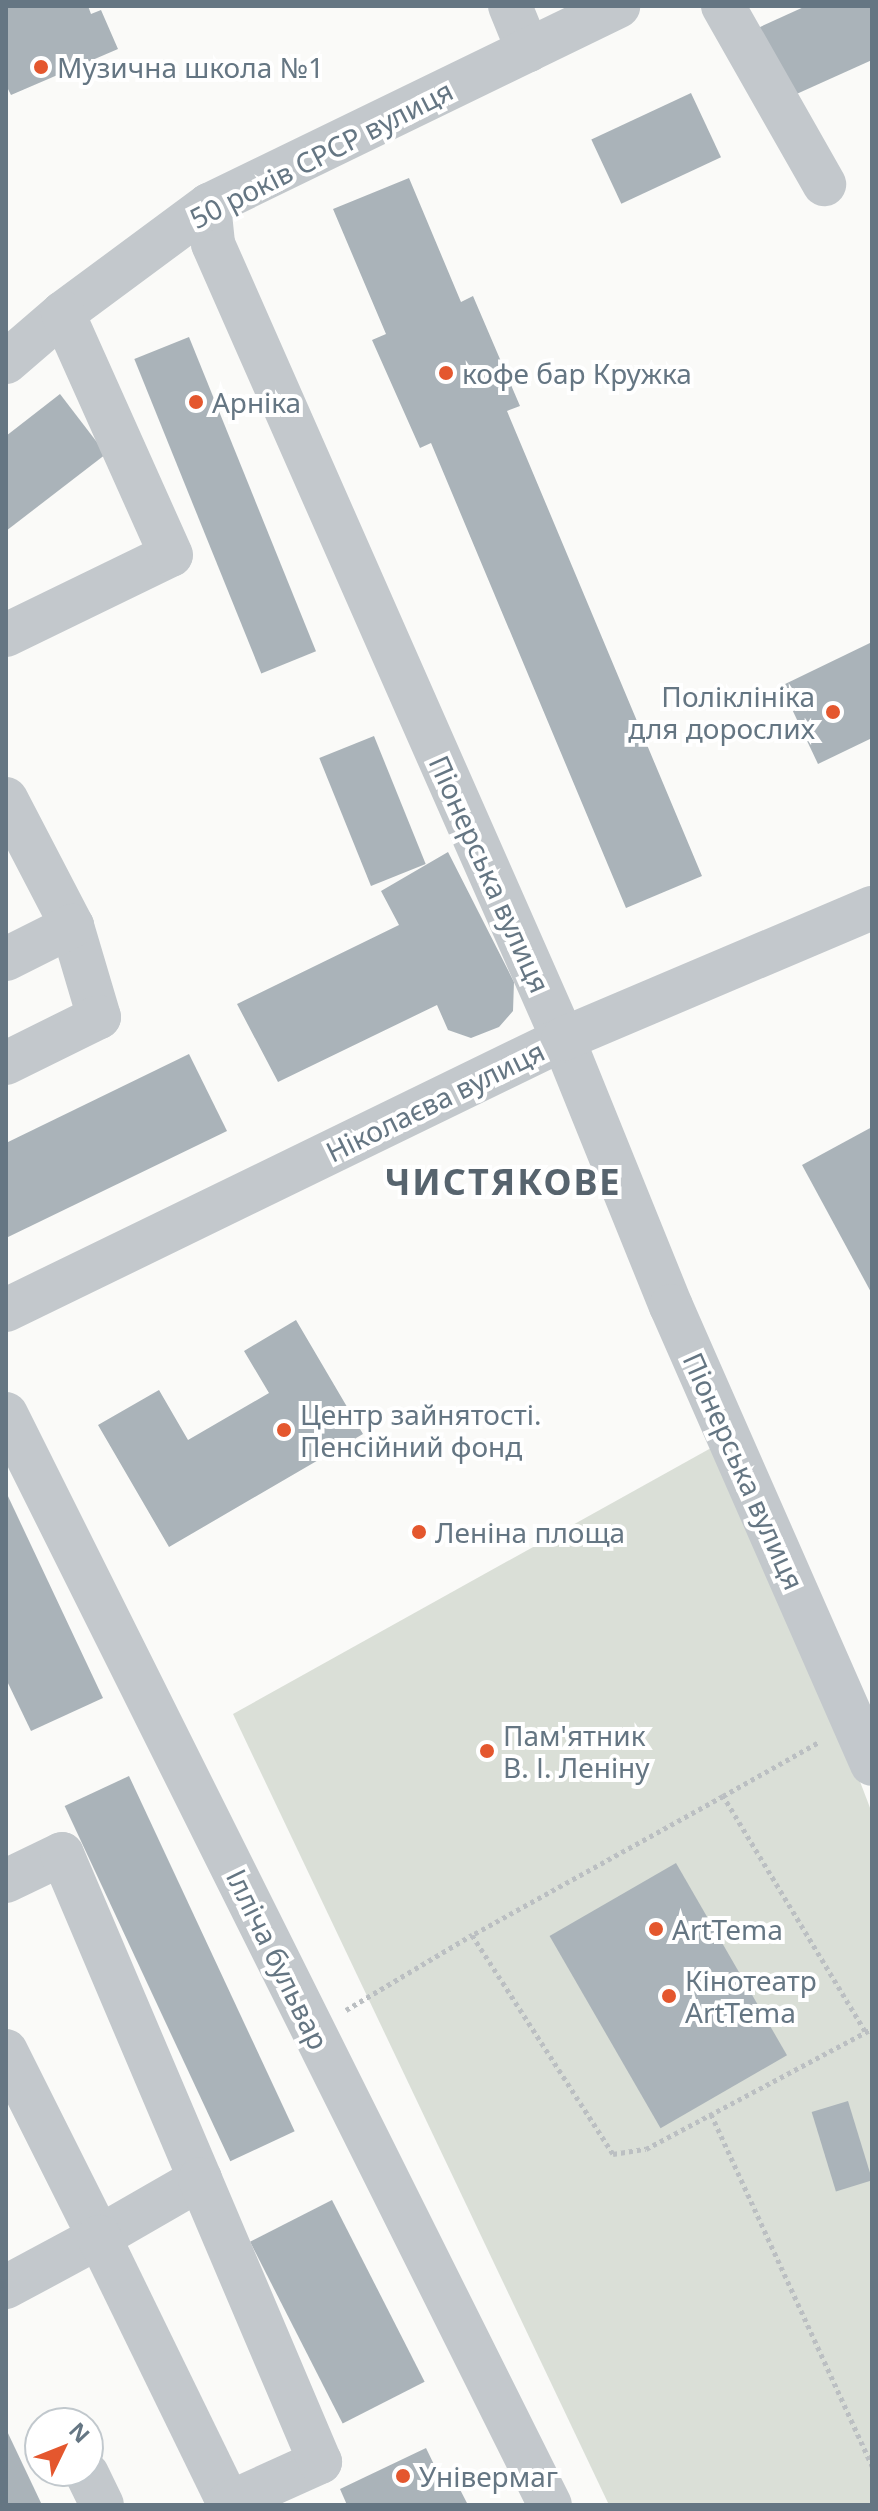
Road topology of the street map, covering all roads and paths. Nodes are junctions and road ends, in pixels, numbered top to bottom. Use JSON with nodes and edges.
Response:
{"nodes":[{"id":1,"x":510,"y":6,"type":"edge"},
{"id":2,"x":618,"y":6,"type":"edge"},
{"id":3,"x":723,"y":6,"type":"edge"},
{"id":4,"x":528,"y":50,"type":"junction"},
{"id":5,"x":824,"y":184,"type":"dead end"},
{"id":6,"x":209,"y":205,"type":"junction"},
{"id":7,"x":63,"y":313,"type":"junction"},
{"id":8,"x":6,"y":362,"type":"edge"},
{"id":9,"x":6,"y":635,"type":"edge"},
{"id":10,"x":6,"y":799,"type":"edge"},
{"id":11,"x":872,"y":908,"type":"edge"},
{"id":12,"x":72,"y":926,"type":"junction"},
{"id":13,"x":6,"y":959,"type":"edge"},
{"id":14,"x":563,"y":1039,"type":"junction"},
{"id":15,"x":6,"y":1063,"type":"edge"},
{"id":16,"x":6,"y":1310,"type":"edge"},
{"id":17,"x":6,"y":1414,"type":"edge"},
{"id":18,"x":855,"y":1722,"type":"junction"},
{"id":19,"x":872,"y":1764,"type":"edge"},
{"id":20,"x":723,"y":1796,"type":"junction"},
{"id":21,"x":6,"y":1881,"type":"edge"},
{"id":22,"x":472,"y":1935,"type":"junction"},
{"id":23,"x":868,"y":2030,"type":"edge"},
{"id":24,"x":312,"y":2031,"type":"junction"},
{"id":25,"x":6,"y":2051,"type":"edge"},
{"id":26,"x":711,"y":2114,"type":"junction"},
{"id":27,"x":200,"y":2179,"type":"junction"},
{"id":28,"x":99,"y":2237,"type":"junction"},
{"id":29,"x":6,"y":2287,"type":"edge"},
{"id":30,"x":872,"y":2466,"type":"edge"},
{"id":31,"x":228,"y":2504,"type":"edge"},
{"id":32,"x":550,"y":2505,"type":"edge"}],
"edges":[{"from":1,"to":4,"type":"street"},
{"from":2,"to":4,"type":"street","name":"50 років СРСР вулиця"},
{"from":3,"to":5,"type":"street"},
{"from":4,"to":6,"type":"street","name":"50 років СРСР вулиця"},
{"from":6,"to":7,"type":"street","name":"50 років СРСР вулиця"},
{"from":6,"to":14,"type":"street","name":"Піонерська вулиця"},
{"from":7,"to":8,"type":"street","name":"50 років СРСР вулиця"},
{"from":7,"to":9,"type":"street"},
{"from":10,"to":12,"type":"street"},
{"from":11,"to":14,"type":"street","name":"Ніколаєва вулиця"},
{"from":12,"to":13,"type":"street"},
{"from":12,"to":15,"type":"street"},
{"from":14,"to":16,"type":"street","name":"Ніколаєва вулиця"},
{"from":14,"to":18,"type":"street","name":"Піонерська вулиця"},
{"from":17,"to":24,"type":"street","name":"Ілліча бульвар"},
{"from":18,"to":19,"type":"street","name":"Піонерська вулиця"},
{"from":18,"to":20,"type":"path"},
{"from":20,"to":22,"type":"path"},
{"from":20,"to":23,"type":"path"},
{"from":21,"to":27,"type":"street"},
{"from":22,"to":24,"type":"path"},
{"from":22,"to":26,"type":"path"},
{"from":23,"to":26,"type":"path"},
{"from":24,"to":32,"type":"street","name":"Ілліча бульвар"},
{"from":25,"to":28,"type":"street"},
{"from":26,"to":30,"type":"path"},
{"from":27,"to":28,"type":"street"},
{"from":27,"to":31,"type":"street"},
{"from":28,"to":29,"type":"street"},
{"from":28,"to":31,"type":"street"}]}
